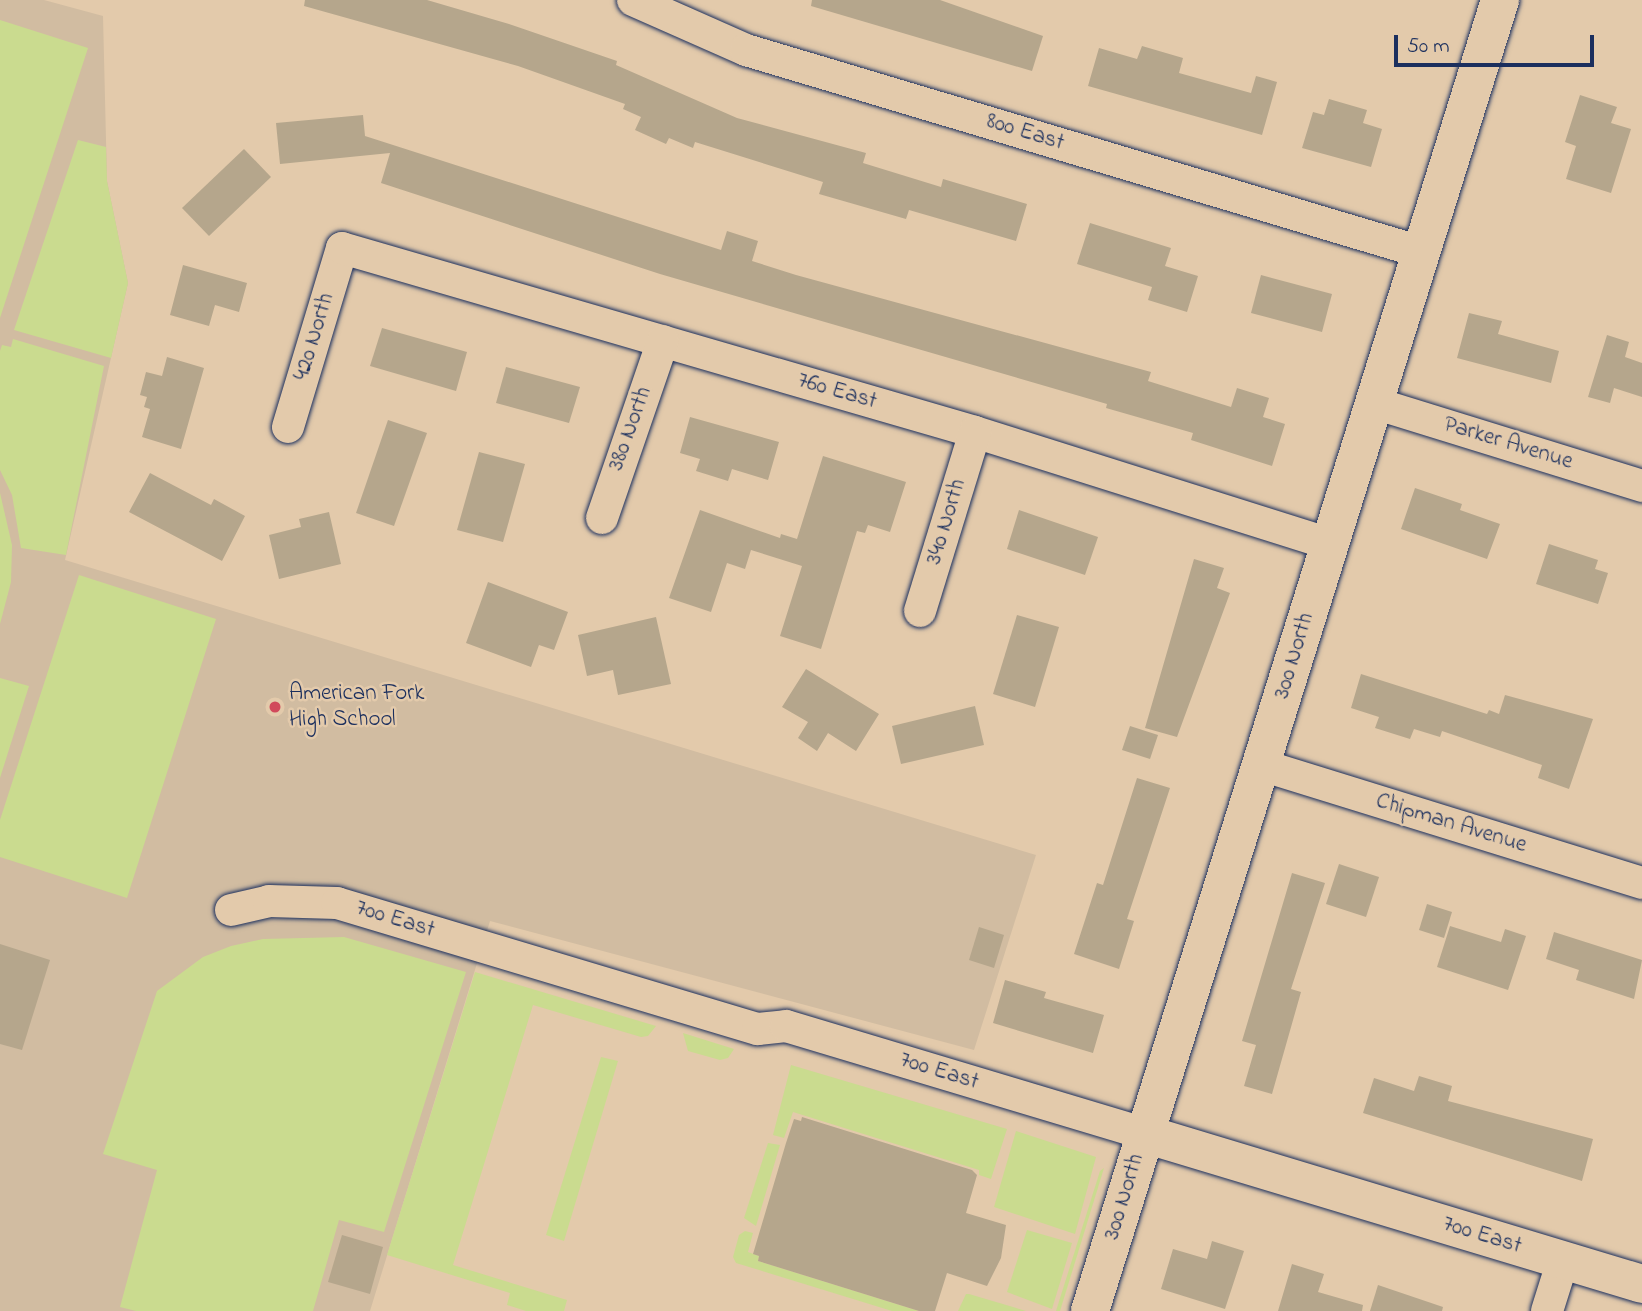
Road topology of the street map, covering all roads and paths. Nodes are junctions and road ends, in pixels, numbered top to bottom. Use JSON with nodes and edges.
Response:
{"nodes":[{"id":1,"x":634,"y":0,"type":"edge"},
{"id":2,"x":1500,"y":0,"type":"edge"},
{"id":3,"x":686,"y":11,"type":"edge"},
{"id":4,"x":342,"y":248,"type":"joint"},
{"id":5,"x":1421,"y":252,"type":"junction"},
{"id":6,"x":663,"y":341,"type":"junction"},
{"id":7,"x":1374,"y":403,"type":"junction"},
{"id":8,"x":288,"y":427,"type":"dead end"},
{"id":9,"x":975,"y":432,"type":"junction"},
{"id":10,"x":1642,"y":486,"type":"edge"},
{"id":11,"x":602,"y":518,"type":"dead end"},
{"id":12,"x":1330,"y":544,"type":"junction"},
{"id":13,"x":920,"y":611,"type":"dead end"},
{"id":14,"x":1261,"y":765,"type":"junction"},
{"id":15,"x":1642,"y":883,"type":"edge"},
{"id":16,"x":231,"y":910,"type":"dead end"},
{"id":17,"x":1145,"y":1134,"type":"junction"},
{"id":18,"x":1563,"y":1260,"type":"junction"},
{"id":19,"x":1642,"y":1284,"type":"edge"},
{"id":20,"x":1090,"y":1311,"type":"edge"},
{"id":21,"x":1547,"y":1311,"type":"edge"}],
"edges":[{"from":1,"to":3,"type":"street","name":"800 East"},
{"from":2,"to":5,"type":"street","name":"300 North"},
{"from":3,"to":5,"type":"street","name":"800 East"},
{"from":4,"to":6,"type":"street","name":"760 East"},
{"from":4,"to":8,"type":"street","name":"420 North"},
{"from":5,"to":7,"type":"street","name":"300 North"},
{"from":6,"to":9,"type":"street","name":"760 East"},
{"from":6,"to":11,"type":"street","name":"380 North"},
{"from":7,"to":10,"type":"street","name":"Parker Avenue"},
{"from":7,"to":12,"type":"street","name":"300 North"},
{"from":9,"to":12,"type":"street","name":"760 East"},
{"from":9,"to":13,"type":"street","name":"340 North"},
{"from":12,"to":14,"type":"street","name":"300 North"},
{"from":14,"to":15,"type":"street","name":"Chipman Avenue"},
{"from":14,"to":17,"type":"street","name":"300 North"},
{"from":16,"to":17,"type":"street","name":"700 East"},
{"from":17,"to":18,"type":"street","name":"700 East"},
{"from":17,"to":20,"type":"street","name":"300 North"},
{"from":18,"to":19,"type":"street","name":"700 East"},
{"from":18,"to":21,"type":"street"}]}
